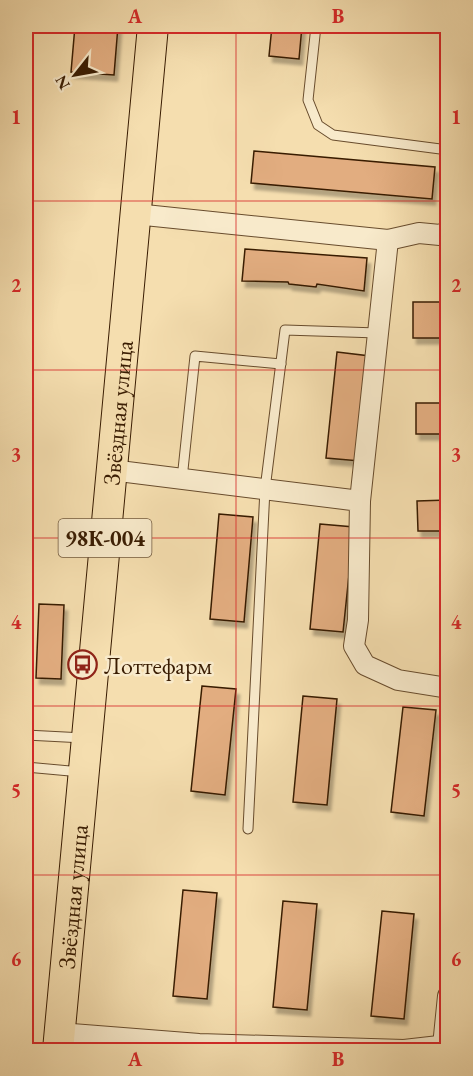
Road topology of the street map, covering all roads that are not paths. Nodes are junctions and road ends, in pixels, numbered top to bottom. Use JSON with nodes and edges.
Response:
{"nodes":[{"id":1,"x":153,"y":26,"type":"edge"},
{"id":2,"x":316,"y":26,"type":"edge"},
{"id":3,"x":447,"y":150,"type":"edge"},
{"id":4,"x":135,"y":214,"type":"junction"},
{"id":5,"x":447,"y":231,"type":"edge"},
{"id":6,"x":388,"y":240,"type":"junction"},
{"id":7,"x":378,"y":333,"type":"junction"},
{"id":8,"x":281,"y":364,"type":"junction"},
{"id":9,"x":111,"y":470,"type":"junction"},
{"id":10,"x":182,"y":479,"type":"junction"},
{"id":11,"x":265,"y":489,"type":"junction"},
{"id":12,"x":360,"y":501,"type":"junction"},
{"id":13,"x":447,"y":688,"type":"edge"},
{"id":14,"x":26,"y":735,"type":"edge"},
{"id":15,"x":87,"y":739,"type":"junction"},
{"id":16,"x":26,"y":767,"type":"edge"},
{"id":17,"x":83,"y":772,"type":"junction"},
{"id":18,"x":248,"y":829,"type":"dead end"},
{"id":19,"x":447,"y":996,"type":"edge"},
{"id":20,"x":58,"y":1042,"type":"edge"},
{"id":21,"x":445,"y":1045,"type":"edge"}],
"edges":[{"from":1,"to":4,"type":"main road","name":"Звёздная улица","number":"98К-004"},
{"from":2,"to":3,"type":"lane"},
{"from":4,"to":6,"type":"street"},
{"from":4,"to":9,"type":"main road","name":"Звёздная улица","number":"98К-004"},
{"from":5,"to":6,"type":"street"},
{"from":6,"to":7,"type":"street"},
{"from":7,"to":8,"type":"lane"},
{"from":7,"to":12,"type":"street"},
{"from":8,"to":10,"type":"lane"},
{"from":8,"to":11,"type":"lane"},
{"from":9,"to":10,"type":"street"},
{"from":9,"to":15,"type":"main road","name":"Звёздная улица","number":"98К-004"},
{"from":10,"to":11,"type":"street"},
{"from":11,"to":12,"type":"street"},
{"from":11,"to":18,"type":"lane"},
{"from":12,"to":13,"type":"street"},
{"from":14,"to":15,"type":"lane"},
{"from":15,"to":17,"type":"main road","name":"Звёздная улица","number":"98К-004"},
{"from":16,"to":17,"type":"lane"},
{"from":17,"to":20,"type":"main road","name":"Звёздная улица","number":"98К-004"},
{"from":19,"to":21,"type":"street"},
{"from":20,"to":21,"type":"street"}]}
